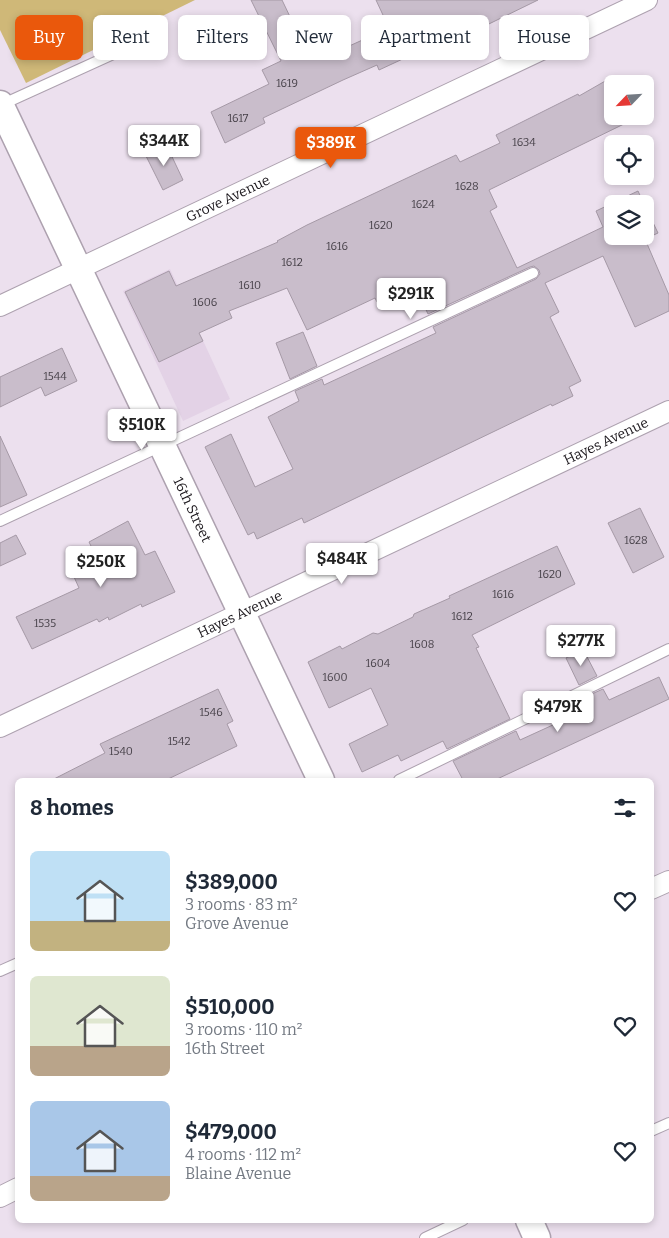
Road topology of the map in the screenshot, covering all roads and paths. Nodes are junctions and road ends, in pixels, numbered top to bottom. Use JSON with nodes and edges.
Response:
{"nodes":[{"id":1,"x":647,"y":0,"type":"edge"},
{"id":2,"x":100,"y":60,"type":"edge"},
{"id":3,"x":0,"y":105,"type":"edge"},
{"id":4,"x":79,"y":269,"type":"junction"},
{"id":5,"x":533,"y":273,"type":"dead end"},
{"id":6,"x":0,"y":306,"type":"edge"},
{"id":7,"x":669,"y":411,"type":"edge"},
{"id":8,"x":162,"y":445,"type":"junction"},
{"id":9,"x":0,"y":521,"type":"edge"},
{"id":10,"x":242,"y":613,"type":"junction"},
{"id":11,"x":669,"y":649,"type":"edge"},
{"id":12,"x":0,"y":728,"type":"edge"},
{"id":13,"x":320,"y":778,"type":"edge"},
{"id":14,"x":403,"y":778,"type":"edge"},
{"id":15,"x":669,"y":881,"type":"edge"},
{"id":16,"x":654,"y":888,"type":"edge"},
{"id":17,"x":15,"y":964,"type":"edge"},
{"id":18,"x":0,"y":971,"type":"edge"},
{"id":19,"x":669,"y":1122,"type":"edge"},
{"id":20,"x":654,"y":1130,"type":"edge"},
{"id":21,"x":15,"y":1190,"type":"edge"},
{"id":22,"x":0,"y":1197,"type":"edge"},
{"id":23,"x":456,"y":1223,"type":"edge"},
{"id":24,"x":530,"y":1223,"type":"edge"},
{"id":25,"x":425,"y":1238,"type":"edge"},
{"id":26,"x":538,"y":1238,"type":"edge"}],
"edges":[{"from":1,"to":4,"type":"street","name":"Grove Avenue"},
{"from":2,"to":3,"type":"lane"},
{"from":3,"to":4,"type":"street","name":"16th Street"},
{"from":4,"to":6,"type":"street","name":"Grove Avenue"},
{"from":4,"to":8,"type":"street","name":"16th Street"},
{"from":5,"to":8,"type":"lane"},
{"from":7,"to":10,"type":"street","name":"Hayes Avenue"},
{"from":8,"to":9,"type":"lane"},
{"from":8,"to":10,"type":"street","name":"16th Street"},
{"from":10,"to":12,"type":"street","name":"Hayes Avenue"},
{"from":10,"to":13,"type":"street","name":"16th Street"},
{"from":11,"to":14,"type":"lane"},
{"from":15,"to":16,"type":"street"},
{"from":17,"to":18,"type":"lane"},
{"from":19,"to":20,"type":"lane"},
{"from":21,"to":22,"type":"street"},
{"from":23,"to":25,"type":"lane"},
{"from":24,"to":26,"type":"street"}]}
